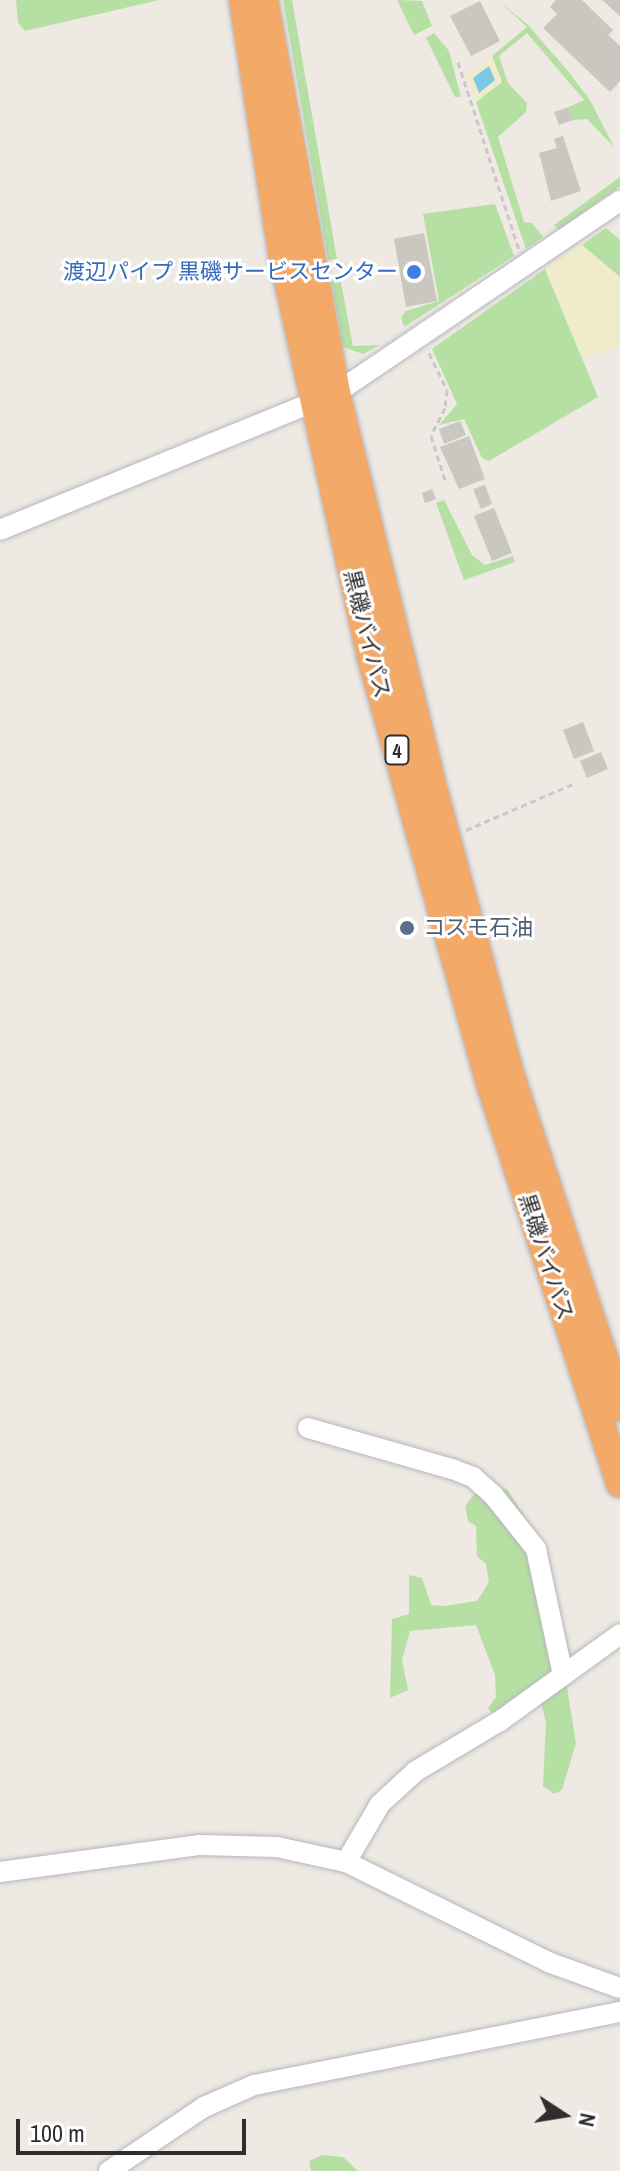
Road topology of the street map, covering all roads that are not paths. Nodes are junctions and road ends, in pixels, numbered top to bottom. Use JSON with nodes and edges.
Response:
{"nodes":[{"id":1,"x":243,"y":0,"type":"edge"},
{"id":2,"x":264,"y":0,"type":"edge"},
{"id":3,"x":620,"y":201,"type":"edge"},
{"id":4,"x":325,"y":399,"type":"junction"},
{"id":5,"x":0,"y":530,"type":"edge"},
{"id":6,"x":620,"y":1407,"type":"edge"},
{"id":7,"x":308,"y":1428,"type":"dead end"},
{"id":8,"x":620,"y":1483,"type":"edge"},
{"id":9,"x":620,"y":1634,"type":"edge"},
{"id":10,"x":563,"y":1675,"type":"junction"},
{"id":11,"x":346,"y":1862,"type":"junction"},
{"id":12,"x":0,"y":1872,"type":"edge"},
{"id":13,"x":620,"y":1988,"type":"edge"},
{"id":14,"x":620,"y":2012,"type":"edge"},
{"id":15,"x":109,"y":2171,"type":"edge"}],
"edges":[{"from":1,"to":4,"type":"highway","name":"黒磯バイパス","number":"4"},
{"from":2,"to":4,"type":"highway","name":"黒磯バイパス","number":"4"},
{"from":3,"to":4,"type":"street"},
{"from":4,"to":5,"type":"street"},
{"from":4,"to":6,"type":"highway","name":"黒磯バイパス","number":"4"},
{"from":4,"to":8,"type":"highway","name":"黒磯バイパス","number":"4"},
{"from":7,"to":10,"type":"street"},
{"from":9,"to":10,"type":"street"},
{"from":10,"to":11,"type":"street"},
{"from":11,"to":12,"type":"street"},
{"from":11,"to":13,"type":"street"},
{"from":14,"to":15,"type":"street"}]}
